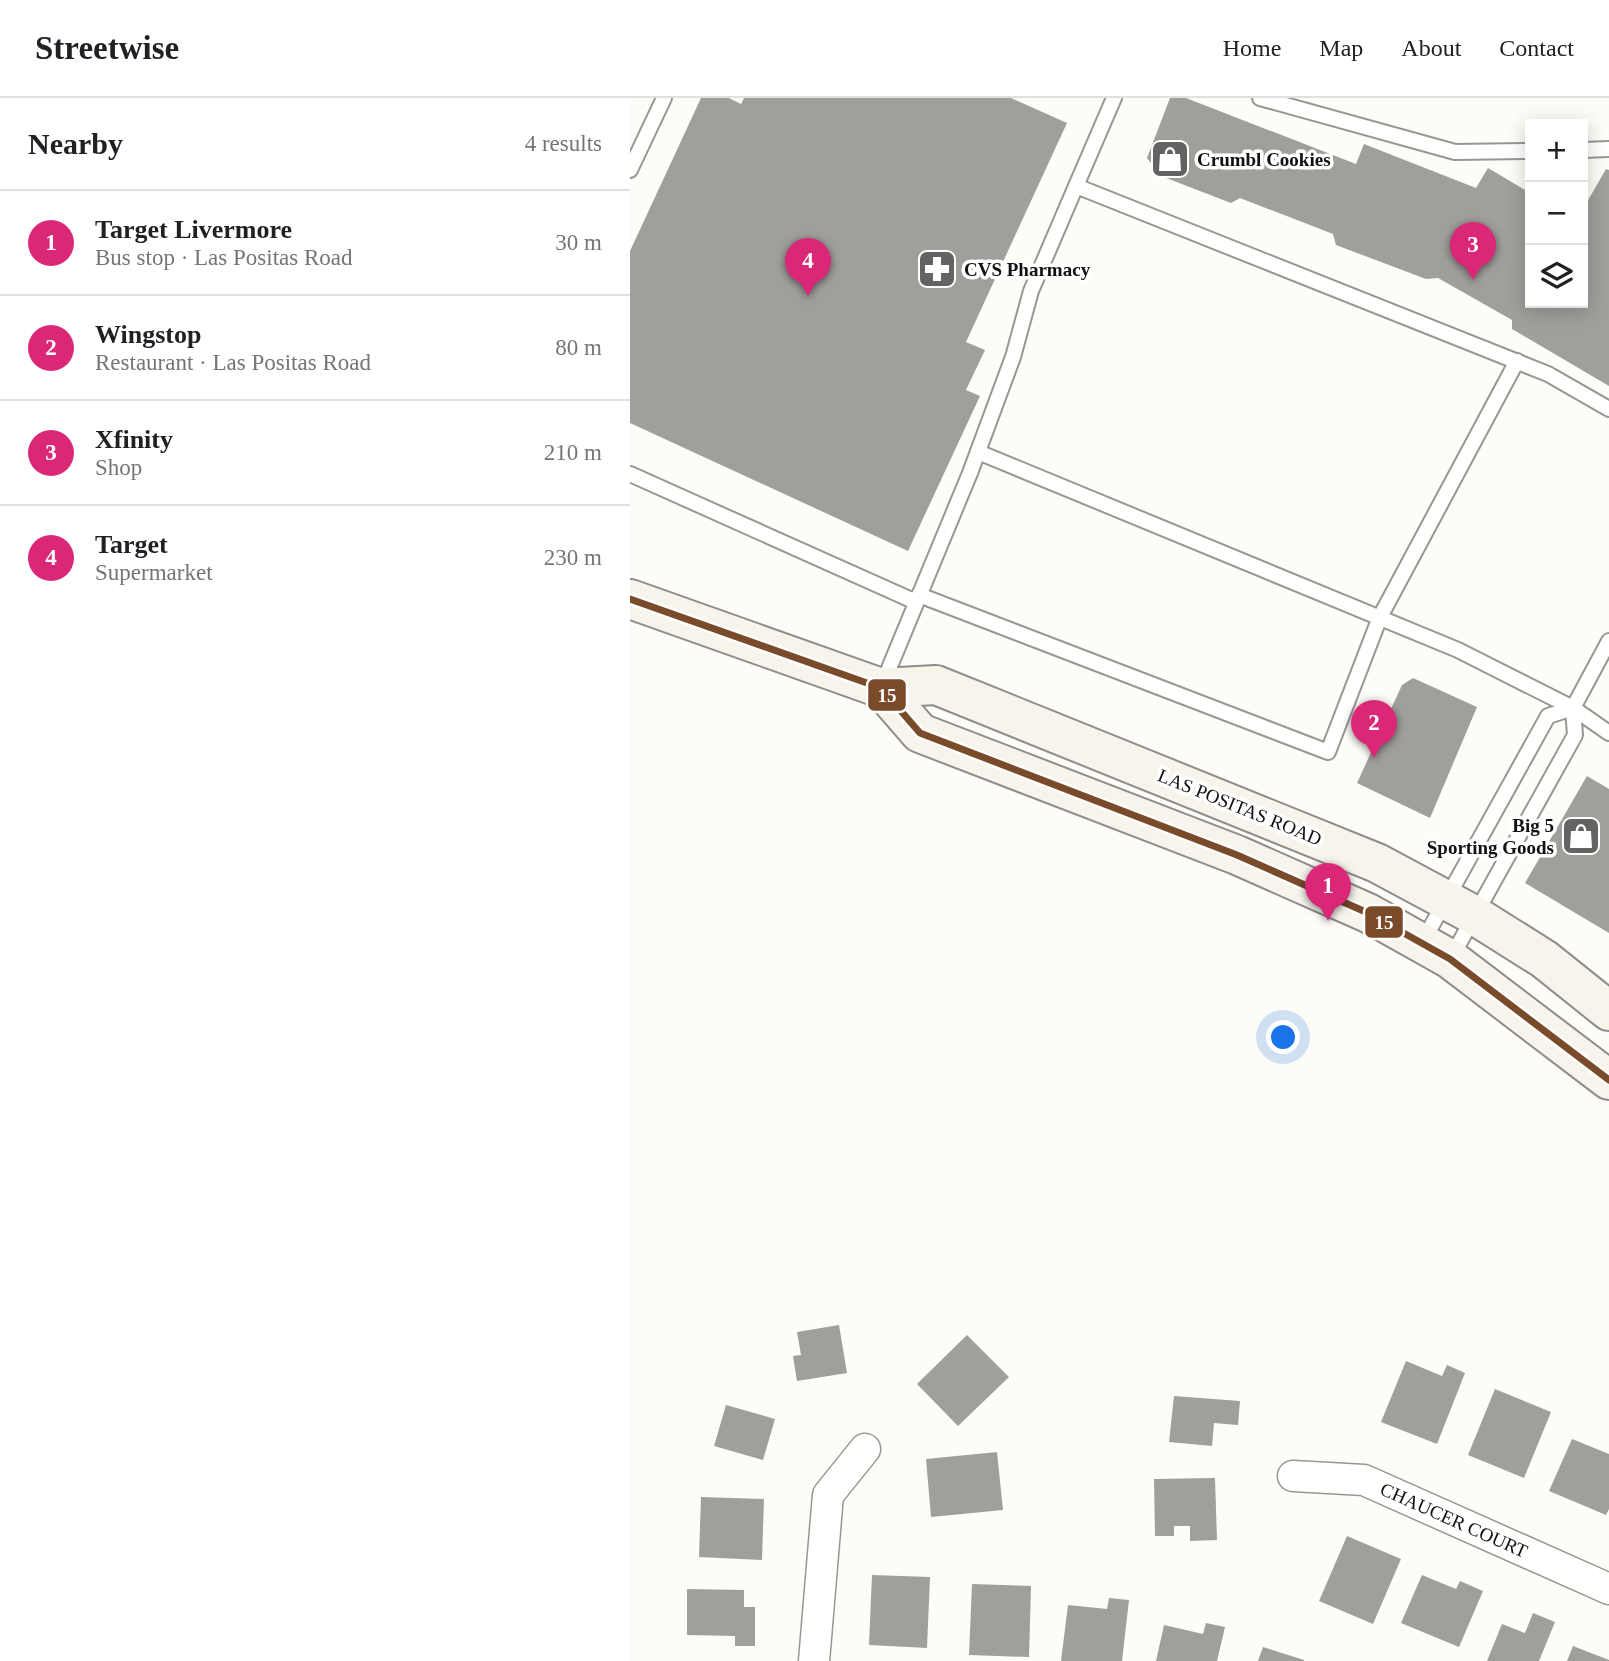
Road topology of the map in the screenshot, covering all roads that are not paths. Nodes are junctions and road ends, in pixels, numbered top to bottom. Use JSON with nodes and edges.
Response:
{"nodes":[{"id":1,"x":664,"y":98,"type":"edge"},
{"id":2,"x":1114,"y":98,"type":"edge"},
{"id":3,"x":1260,"y":98,"type":"edge"},
{"id":4,"x":1609,"y":149,"type":"edge"},
{"id":5,"x":1588,"y":150,"type":"edge"},
{"id":6,"x":1525,"y":151,"type":"edge"},
{"id":7,"x":630,"y":170,"type":"edge"},
{"id":8,"x":1076,"y":186,"type":"junction"},
{"id":9,"x":1517,"y":361,"type":"junction"},
{"id":10,"x":1609,"y":409,"type":"edge"},
{"id":11,"x":978,"y":452,"type":"junction"},
{"id":12,"x":630,"y":474,"type":"edge"},
{"id":13,"x":918,"y":598,"type":"junction"},
{"id":14,"x":630,"y":599,"type":"edge"},
{"id":15,"x":1380,"y":617,"type":"junction"},
{"id":16,"x":1609,"y":641,"type":"edge"},
{"id":17,"x":881,"y":688,"type":"junction"},
{"id":18,"x":1573,"y":708,"type":"junction"},
{"id":19,"x":1609,"y":733,"type":"edge"},
{"id":20,"x":1460,"y":907,"type":"junction"},
{"id":21,"x":1436,"y":951,"type":"junction"},
{"id":22,"x":1609,"y":1011,"type":"edge"},
{"id":23,"x":1609,"y":1080,"type":"edge"},
{"id":24,"x":865,"y":1449,"type":"dead end"},
{"id":25,"x":1293,"y":1476,"type":"dead end"},
{"id":26,"x":1609,"y":1588,"type":"edge"},
{"id":27,"x":814,"y":1661,"type":"edge"}],
"edges":[{"from":1,"to":7,"type":"lane"},
{"from":2,"to":8,"type":"lane"},
{"from":3,"to":6,"type":"lane"},
{"from":4,"to":5,"type":"lane"},
{"from":8,"to":9,"type":"lane"},
{"from":8,"to":11,"type":"lane"},
{"from":9,"to":10,"type":"lane"},
{"from":9,"to":15,"type":"lane"},
{"from":11,"to":13,"type":"lane"},
{"from":11,"to":15,"type":"lane"},
{"from":12,"to":13,"type":"lane"},
{"from":13,"to":15,"type":"lane"},
{"from":13,"to":17,"type":"lane"},
{"from":14,"to":17,"type":"main road","name":"LAS POSITAS ROAD"},
{"from":15,"to":18,"type":"lane"},
{"from":16,"to":18,"type":"lane"},
{"from":17,"to":20,"type":"main road","name":"LAS POSITAS ROAD"},
{"from":17,"to":21,"type":"main road","name":"LAS POSITAS ROAD"},
{"from":18,"to":19,"type":"lane"},
{"from":18,"to":20,"type":"lane"},
{"from":18,"to":20,"type":"lane"},
{"from":20,"to":21,"type":"lane"},
{"from":20,"to":21,"type":"lane"},
{"from":20,"to":22,"type":"main road","name":"LAS POSITAS ROAD"},
{"from":21,"to":23,"type":"main road","name":"LAS POSITAS ROAD"},
{"from":24,"to":27,"type":"street"},
{"from":25,"to":26,"type":"street","name":"CHAUCER COURT"}]}
